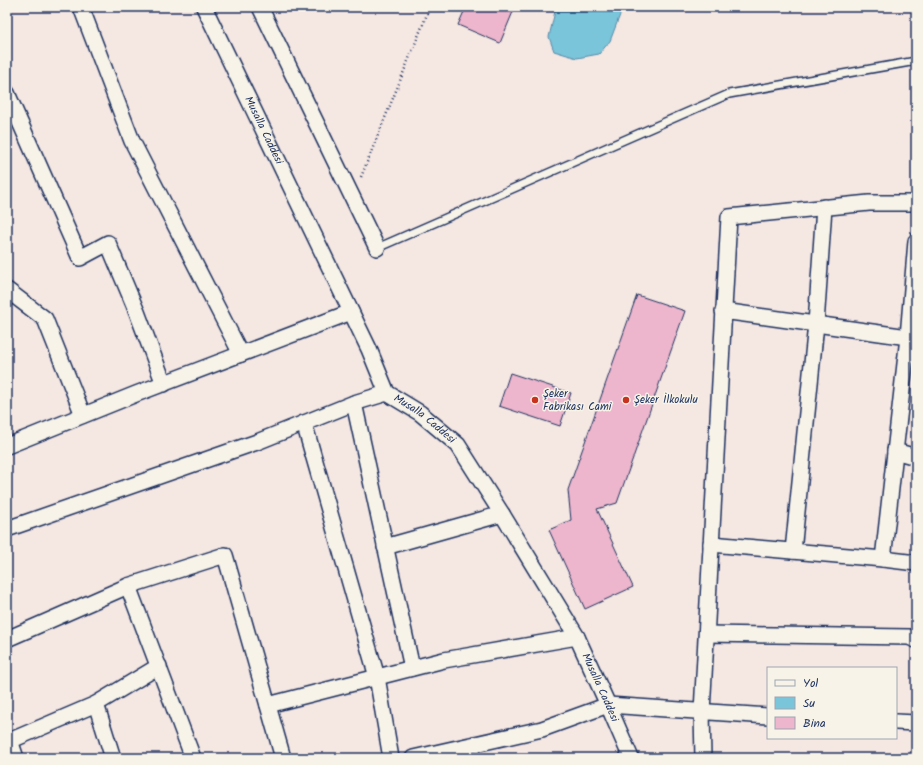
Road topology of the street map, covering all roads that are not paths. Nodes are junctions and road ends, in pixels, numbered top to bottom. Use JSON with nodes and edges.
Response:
{"nodes":[{"id":1,"x":81,"y":7,"type":"edge"},
{"id":2,"x":204,"y":7,"type":"edge"},
{"id":3,"x":260,"y":7,"type":"edge"},
{"id":4,"x":916,"y":61,"type":"edge"},
{"id":5,"x":7,"y":93,"type":"edge"},
{"id":6,"x":916,"y":203,"type":"edge"},
{"id":7,"x":824,"y":208,"type":"junction"},
{"id":8,"x":916,"y":241,"type":"edge"},
{"id":9,"x":377,"y":248,"type":"joint"},
{"id":10,"x":7,"y":290,"type":"edge"},
{"id":11,"x":914,"y":294,"type":"edge"},
{"id":12,"x":724,"y":311,"type":"junction"},
{"id":13,"x":351,"y":312,"type":"junction"},
{"id":14,"x":816,"y":324,"type":"junction"},
{"id":15,"x":908,"y":337,"type":"junction"},
{"id":16,"x":241,"y":354,"type":"junction"},
{"id":17,"x":164,"y":384,"type":"junction"},
{"id":18,"x":387,"y":393,"type":"junction"},
{"id":19,"x":354,"y":403,"type":"junction"},
{"id":20,"x":83,"y":415,"type":"junction"},
{"id":21,"x":304,"y":423,"type":"junction"},
{"id":22,"x":7,"y":446,"type":"edge"},
{"id":23,"x":895,"y":451,"type":"junction"},
{"id":24,"x":916,"y":457,"type":"edge"},
{"id":25,"x":502,"y":514,"type":"junction"},
{"id":26,"x":7,"y":529,"type":"edge"},
{"id":27,"x":711,"y":544,"type":"junction"},
{"id":28,"x":385,"y":547,"type":"junction"},
{"id":29,"x":793,"y":551,"type":"junction"},
{"id":30,"x":883,"y":559,"type":"junction"},
{"id":31,"x":916,"y":563,"type":"edge"},
{"id":32,"x":128,"y":586,"type":"junction"},
{"id":33,"x":706,"y":634,"type":"junction"},
{"id":34,"x":577,"y":637,"type":"junction"},
{"id":35,"x":7,"y":639,"type":"edge"},
{"id":36,"x":916,"y":640,"type":"edge"},
{"id":37,"x":159,"y":666,"type":"junction"},
{"id":38,"x":412,"y":668,"type":"junction"},
{"id":39,"x":377,"y":677,"type":"junction"},
{"id":40,"x":96,"y":704,"type":"junction"},
{"id":41,"x":268,"y":705,"type":"junction"},
{"id":42,"x":608,"y":705,"type":"junction"},
{"id":43,"x":702,"y":712,"type":"junction"},
{"id":44,"x":767,"y":716,"type":"edge"},
{"id":45,"x":897,"y":722,"type":"edge"},
{"id":46,"x":916,"y":723,"type":"edge"},
{"id":47,"x":9,"y":741,"type":"edge"},
{"id":48,"x":16,"y":758,"type":"edge"},
{"id":49,"x":113,"y":758,"type":"edge"},
{"id":50,"x":193,"y":758,"type":"edge"},
{"id":51,"x":283,"y":758,"type":"edge"},
{"id":52,"x":391,"y":758,"type":"edge"},
{"id":53,"x":413,"y":758,"type":"edge"},
{"id":54,"x":631,"y":758,"type":"edge"},
{"id":55,"x":703,"y":758,"type":"edge"}],
"edges":[{"from":1,"to":16,"type":"street"},
{"from":2,"to":13,"type":"street","name":"Musalla Caddesi"},
{"from":3,"to":9,"type":"street"},
{"from":4,"to":9,"type":"lane"},
{"from":5,"to":17,"type":"street"},
{"from":6,"to":7,"type":"street"},
{"from":7,"to":12,"type":"street"},
{"from":7,"to":14,"type":"street"},
{"from":8,"to":11,"type":"street"},
{"from":10,"to":20,"type":"street"},
{"from":11,"to":15,"type":"street"},
{"from":12,"to":14,"type":"street"},
{"from":12,"to":27,"type":"street"},
{"from":13,"to":16,"type":"street"},
{"from":13,"to":18,"type":"street","name":"Musalla Caddesi"},
{"from":14,"to":15,"type":"street"},
{"from":14,"to":29,"type":"street"},
{"from":15,"to":23,"type":"street"},
{"from":16,"to":17,"type":"street"},
{"from":17,"to":20,"type":"street"},
{"from":18,"to":19,"type":"street"},
{"from":18,"to":25,"type":"street","name":"Musalla Caddesi"},
{"from":19,"to":21,"type":"street"},
{"from":19,"to":28,"type":"street"},
{"from":20,"to":22,"type":"street"},
{"from":21,"to":26,"type":"street"},
{"from":21,"to":39,"type":"street"},
{"from":23,"to":24,"type":"street"},
{"from":23,"to":30,"type":"street"},
{"from":25,"to":28,"type":"street"},
{"from":25,"to":34,"type":"street","name":"Musalla Caddesi"},
{"from":27,"to":29,"type":"street"},
{"from":27,"to":33,"type":"street"},
{"from":28,"to":38,"type":"street"},
{"from":29,"to":30,"type":"street"},
{"from":30,"to":31,"type":"street"},
{"from":32,"to":35,"type":"street"},
{"from":32,"to":37,"type":"street"},
{"from":32,"to":41,"type":"street"},
{"from":33,"to":36,"type":"street"},
{"from":33,"to":43,"type":"street"},
{"from":34,"to":38,"type":"street"},
{"from":34,"to":42,"type":"street","name":"Musalla Caddesi"},
{"from":37,"to":40,"type":"street"},
{"from":37,"to":50,"type":"street"},
{"from":38,"to":39,"type":"street"},
{"from":39,"to":41,"type":"street"},
{"from":39,"to":52,"type":"street"},
{"from":40,"to":47,"type":"street"},
{"from":40,"to":49,"type":"street"},
{"from":41,"to":51,"type":"street"},
{"from":42,"to":43,"type":"street"},
{"from":42,"to":53,"type":"street"},
{"from":42,"to":54,"type":"street","name":"Musalla Caddesi"},
{"from":43,"to":44,"type":"street"},
{"from":43,"to":55,"type":"street"},
{"from":45,"to":46,"type":"street"},
{"from":47,"to":48,"type":"street"}]}
